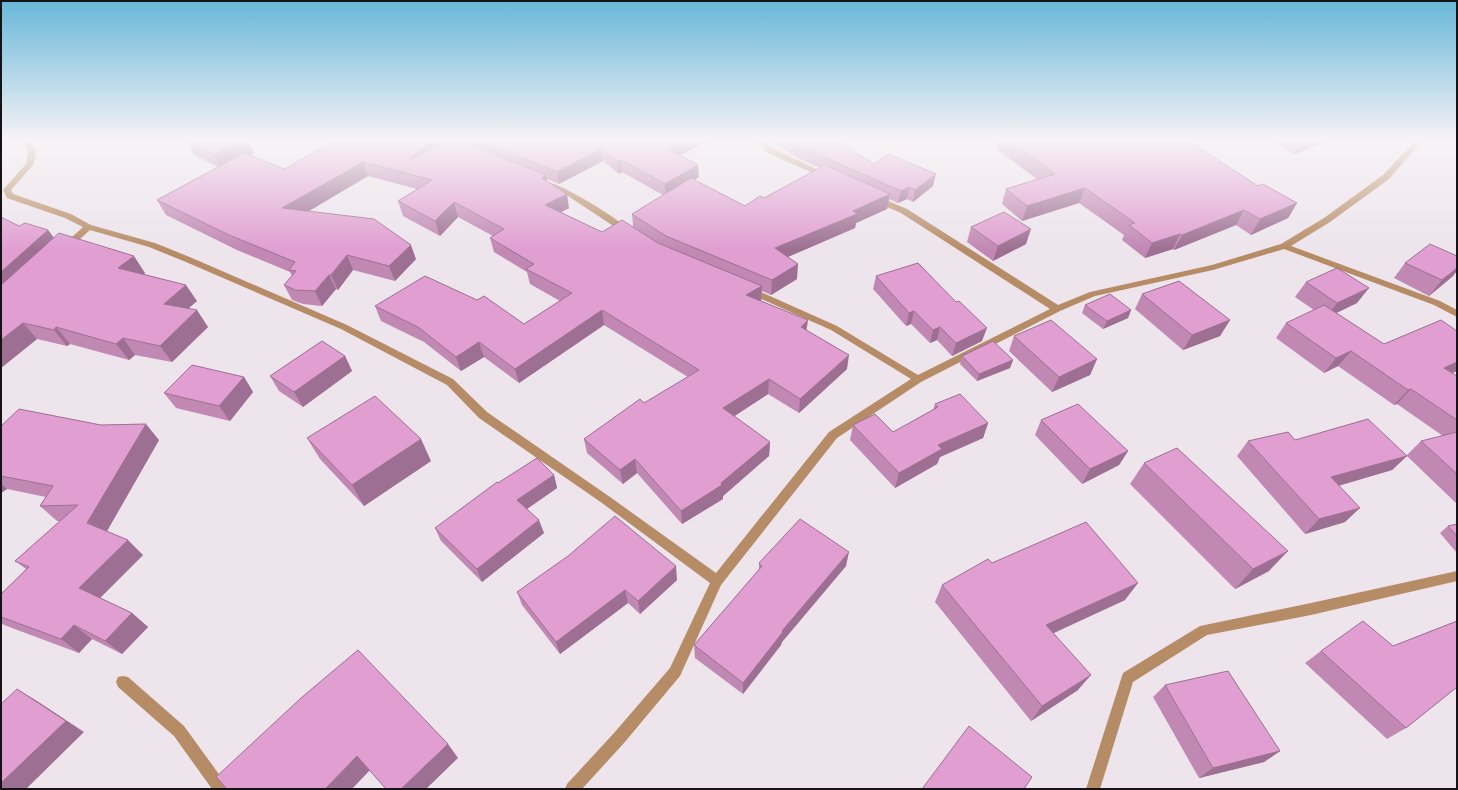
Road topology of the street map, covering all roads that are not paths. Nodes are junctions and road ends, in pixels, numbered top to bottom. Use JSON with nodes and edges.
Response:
{"nodes":[{"id":1,"x":19,"y":177,"type":"edge"},
{"id":2,"x":827,"y":177,"type":"edge"},
{"id":3,"x":1386,"y":177,"type":"edge"},
{"id":4,"x":536,"y":179,"type":"edge"},
{"id":5,"x":838,"y":182,"type":"edge"},
{"id":6,"x":867,"y":195,"type":"edge"},
{"id":7,"x":88,"y":227,"type":"junction"},
{"id":8,"x":637,"y":237,"type":"edge"},
{"id":9,"x":1284,"y":246,"type":"junction"},
{"id":10,"x":59,"y":254,"type":"edge"},
{"id":11,"x":743,"y":287,"type":"edge"},
{"id":12,"x":1057,"y":309,"type":"junction"},
{"id":13,"x":1457,"y":314,"type":"edge"},
{"id":14,"x":918,"y":379,"type":"junction"},
{"id":15,"x":1457,"y":576,"type":"edge"},
{"id":16,"x":717,"y":581,"type":"junction"},
{"id":17,"x":124,"y":682,"type":"dead end"},
{"id":18,"x":219,"y":789,"type":"edge"},
{"id":19,"x":572,"y":789,"type":"edge"},
{"id":20,"x":1092,"y":789,"type":"edge"}],
"edges":[{"from":1,"to":7,"type":"street"},
{"from":2,"to":5,"type":"street"},
{"from":3,"to":9,"type":"street"},
{"from":4,"to":8,"type":"street"},
{"from":6,"to":12,"type":"street"},
{"from":7,"to":10,"type":"street"},
{"from":7,"to":16,"type":"street"},
{"from":9,"to":12,"type":"street"},
{"from":9,"to":13,"type":"street"},
{"from":11,"to":14,"type":"street"},
{"from":12,"to":14,"type":"street"},
{"from":14,"to":16,"type":"street"},
{"from":15,"to":20,"type":"street"},
{"from":16,"to":19,"type":"street"},
{"from":17,"to":18,"type":"street"}]}
